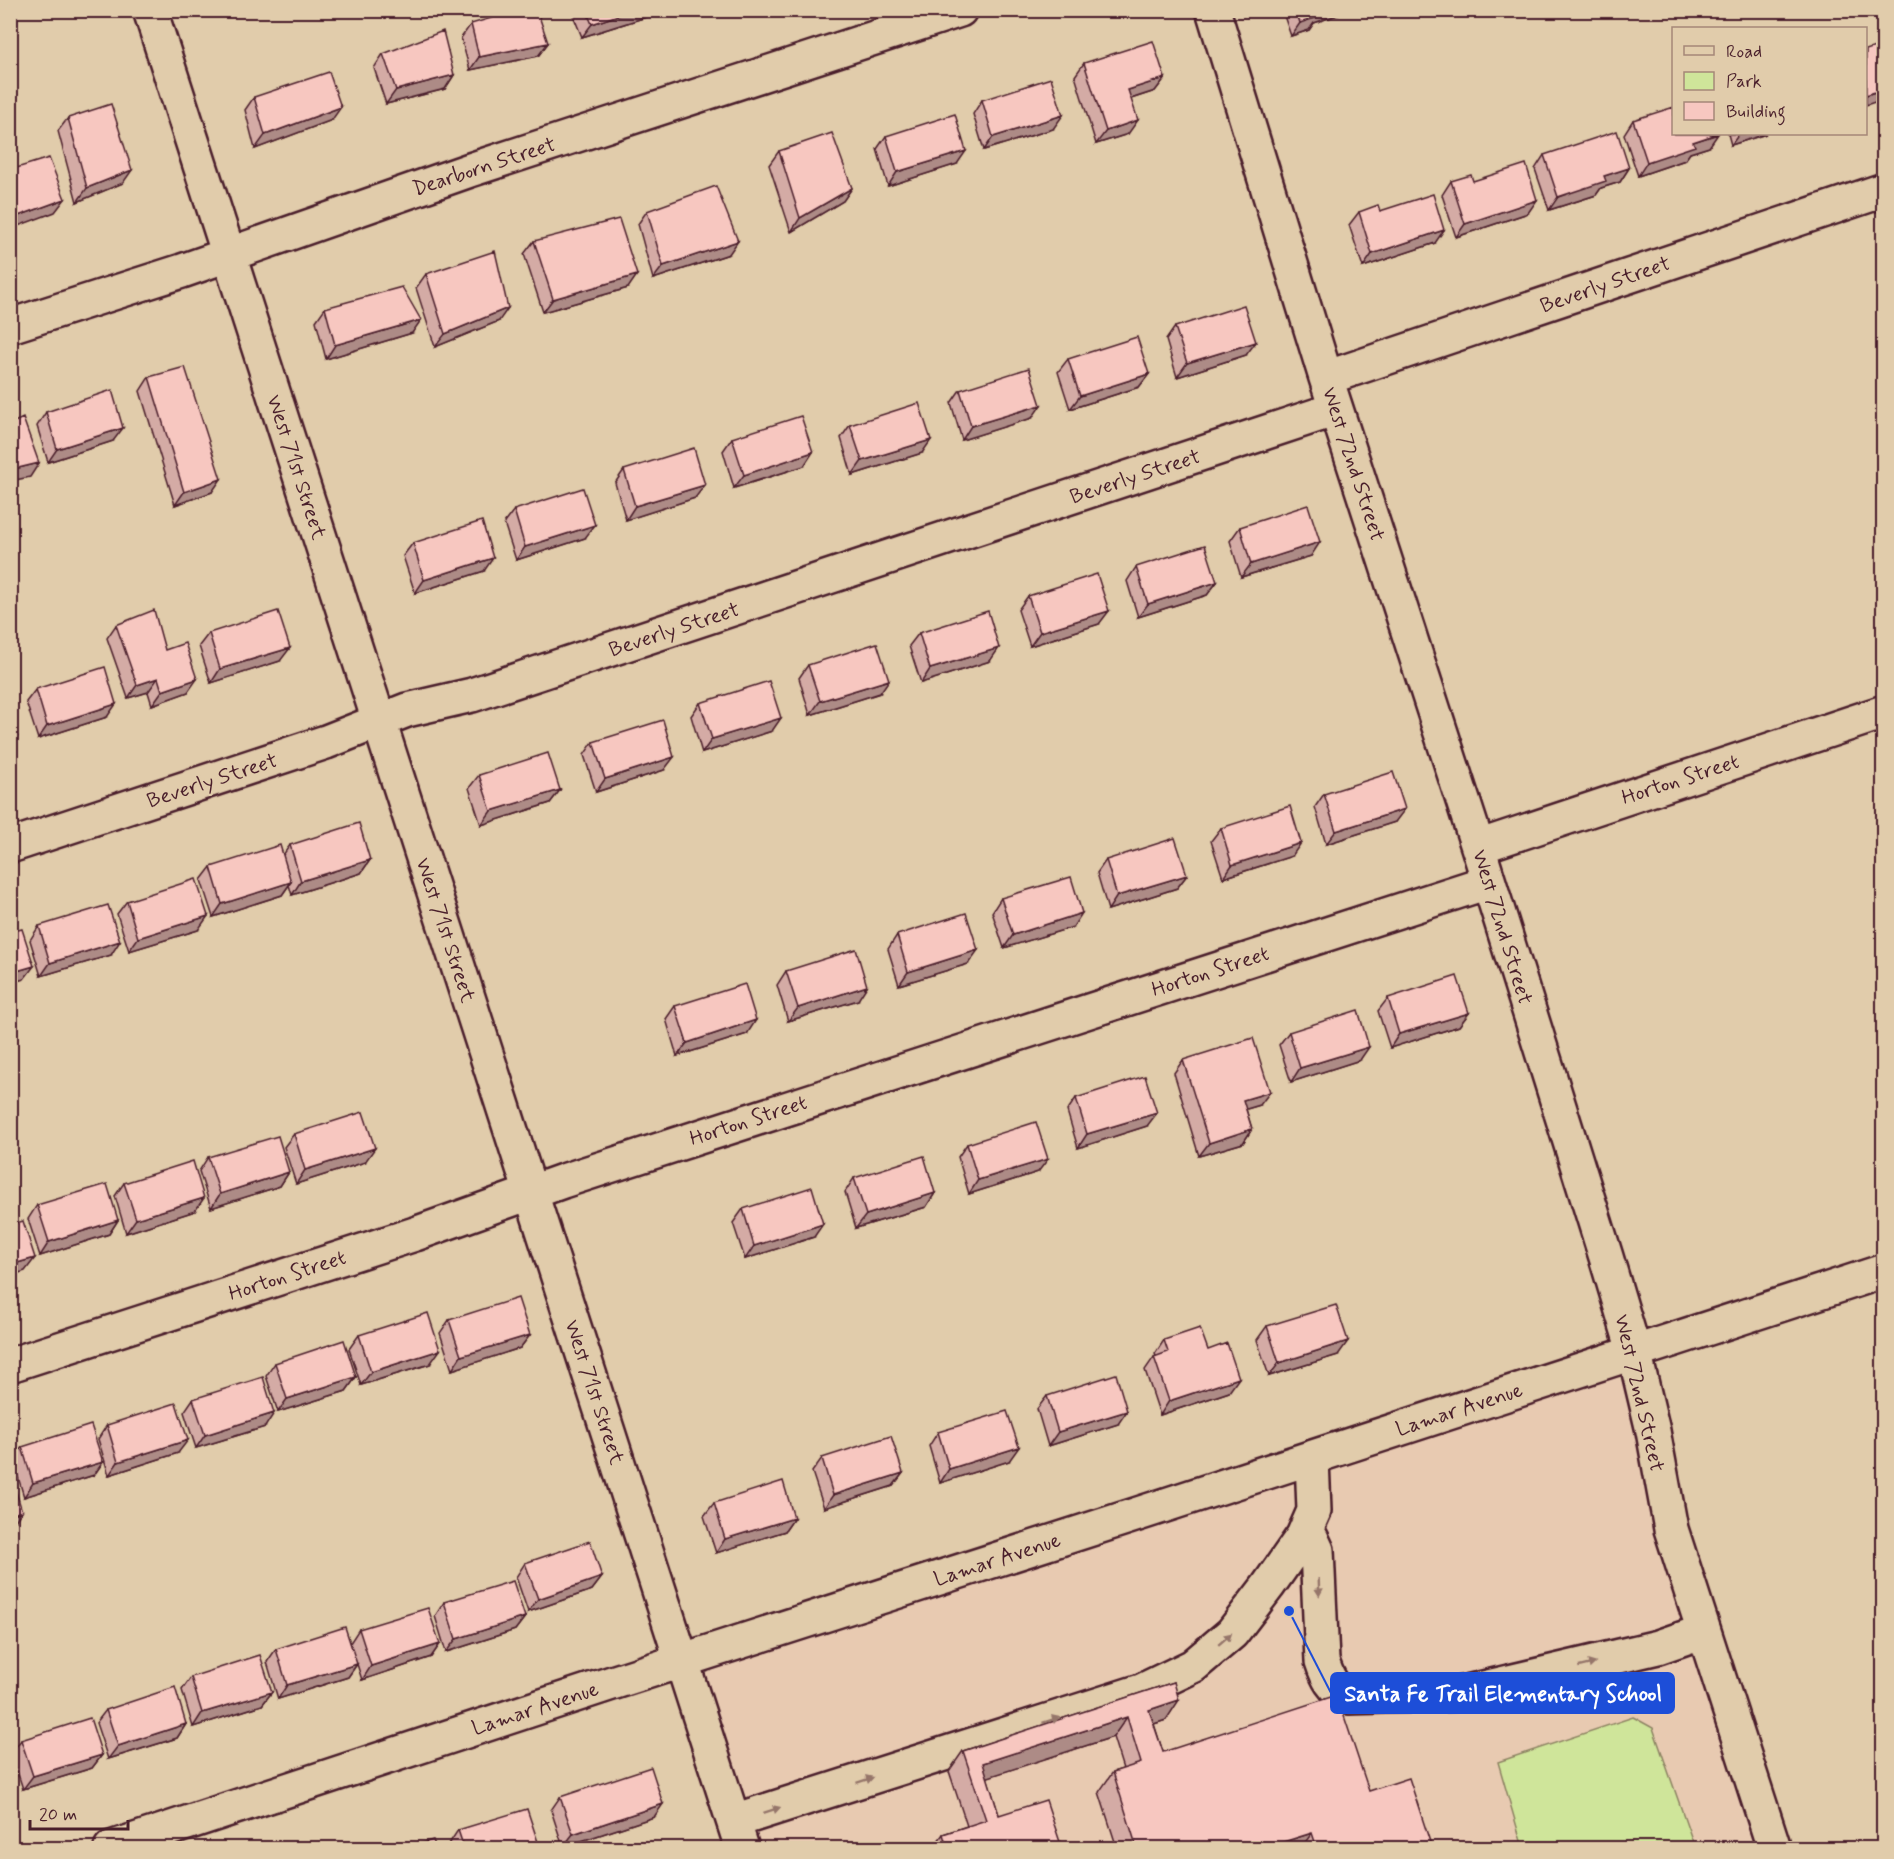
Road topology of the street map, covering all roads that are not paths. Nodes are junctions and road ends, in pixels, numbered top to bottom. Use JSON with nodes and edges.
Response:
{"nodes":[{"id":1,"x":150,"y":10,"type":"edge"},
{"id":2,"x":960,"y":10,"type":"edge"},
{"id":3,"x":1213,"y":10,"type":"edge"},
{"id":4,"x":1884,"y":190,"type":"edge"},
{"id":5,"x":229,"y":254,"type":"junction"},
{"id":6,"x":10,"y":326,"type":"edge"},
{"id":7,"x":1326,"y":378,"type":"junction"},
{"id":8,"x":1336,"y":409,"type":"junction"},
{"id":9,"x":1884,"y":712,"type":"edge"},
{"id":10,"x":379,"y":722,"type":"junction"},
{"id":11,"x":10,"y":846,"type":"edge"},
{"id":12,"x":1478,"y":847,"type":"junction"},
{"id":13,"x":1488,"y":882,"type":"junction"},
{"id":14,"x":531,"y":1193,"type":"junction"},
{"id":15,"x":1884,"y":1271,"type":"edge"},
{"id":16,"x":1634,"y":1351,"type":"junction"},
{"id":17,"x":10,"y":1365,"type":"edge"},
{"id":18,"x":1312,"y":1458,"type":"junction"},
{"id":19,"x":1303,"y":1536,"type":"junction"},
{"id":20,"x":1704,"y":1632,"type":"junction"},
{"id":21,"x":682,"y":1661,"type":"junction"},
{"id":22,"x":738,"y":1835,"type":"edge"},
{"id":23,"x":111,"y":1848,"type":"edge"},
{"id":24,"x":1774,"y":1848,"type":"edge"}],
"edges":[{"from":1,"to":5,"type":"street","name":"West 71st Street"},
{"from":2,"to":5,"type":"street","name":"Dearborn Street"},
{"from":3,"to":7,"type":"street","name":"West 72nd Street"},
{"from":4,"to":7,"type":"street","name":"Beverly Street"},
{"from":5,"to":6,"type":"street","name":"Dearborn Street"},
{"from":5,"to":10,"type":"street","name":"West 71st Street"},
{"from":7,"to":8,"type":"street","name":"West 72nd Street"},
{"from":8,"to":10,"type":"street","name":"Beverly Street"},
{"from":8,"to":12,"type":"street","name":"West 72nd Street"},
{"from":9,"to":12,"type":"street","name":"Horton Street"},
{"from":10,"to":11,"type":"street","name":"Beverly Street"},
{"from":10,"to":14,"type":"street","name":"West 71st Street"},
{"from":12,"to":13,"type":"street","name":"West 72nd Street"},
{"from":13,"to":14,"type":"street","name":"Horton Street"},
{"from":13,"to":16,"type":"street","name":"West 72nd Street"},
{"from":14,"to":17,"type":"street","name":"Horton Street"},
{"from":14,"to":21,"type":"street","name":"West 71st Street"},
{"from":15,"to":16,"type":"street","name":"Lamar Avenue"},
{"from":16,"to":18,"type":"street","name":"Lamar Avenue"},
{"from":16,"to":20,"type":"street","name":"West 72nd Street"},
{"from":18,"to":19,"type":"street"},
{"from":18,"to":21,"type":"street","name":"Lamar Avenue"},
{"from":19,"to":20,"type":"street","one_way":true},
{"from":22,"to":19,"type":"street","one_way":true},
{"from":20,"to":24,"type":"street","name":"West 72nd Street"},
{"from":21,"to":22,"type":"street","name":"West 71st Street"},
{"from":21,"to":23,"type":"street","name":"Lamar Avenue"}]}
